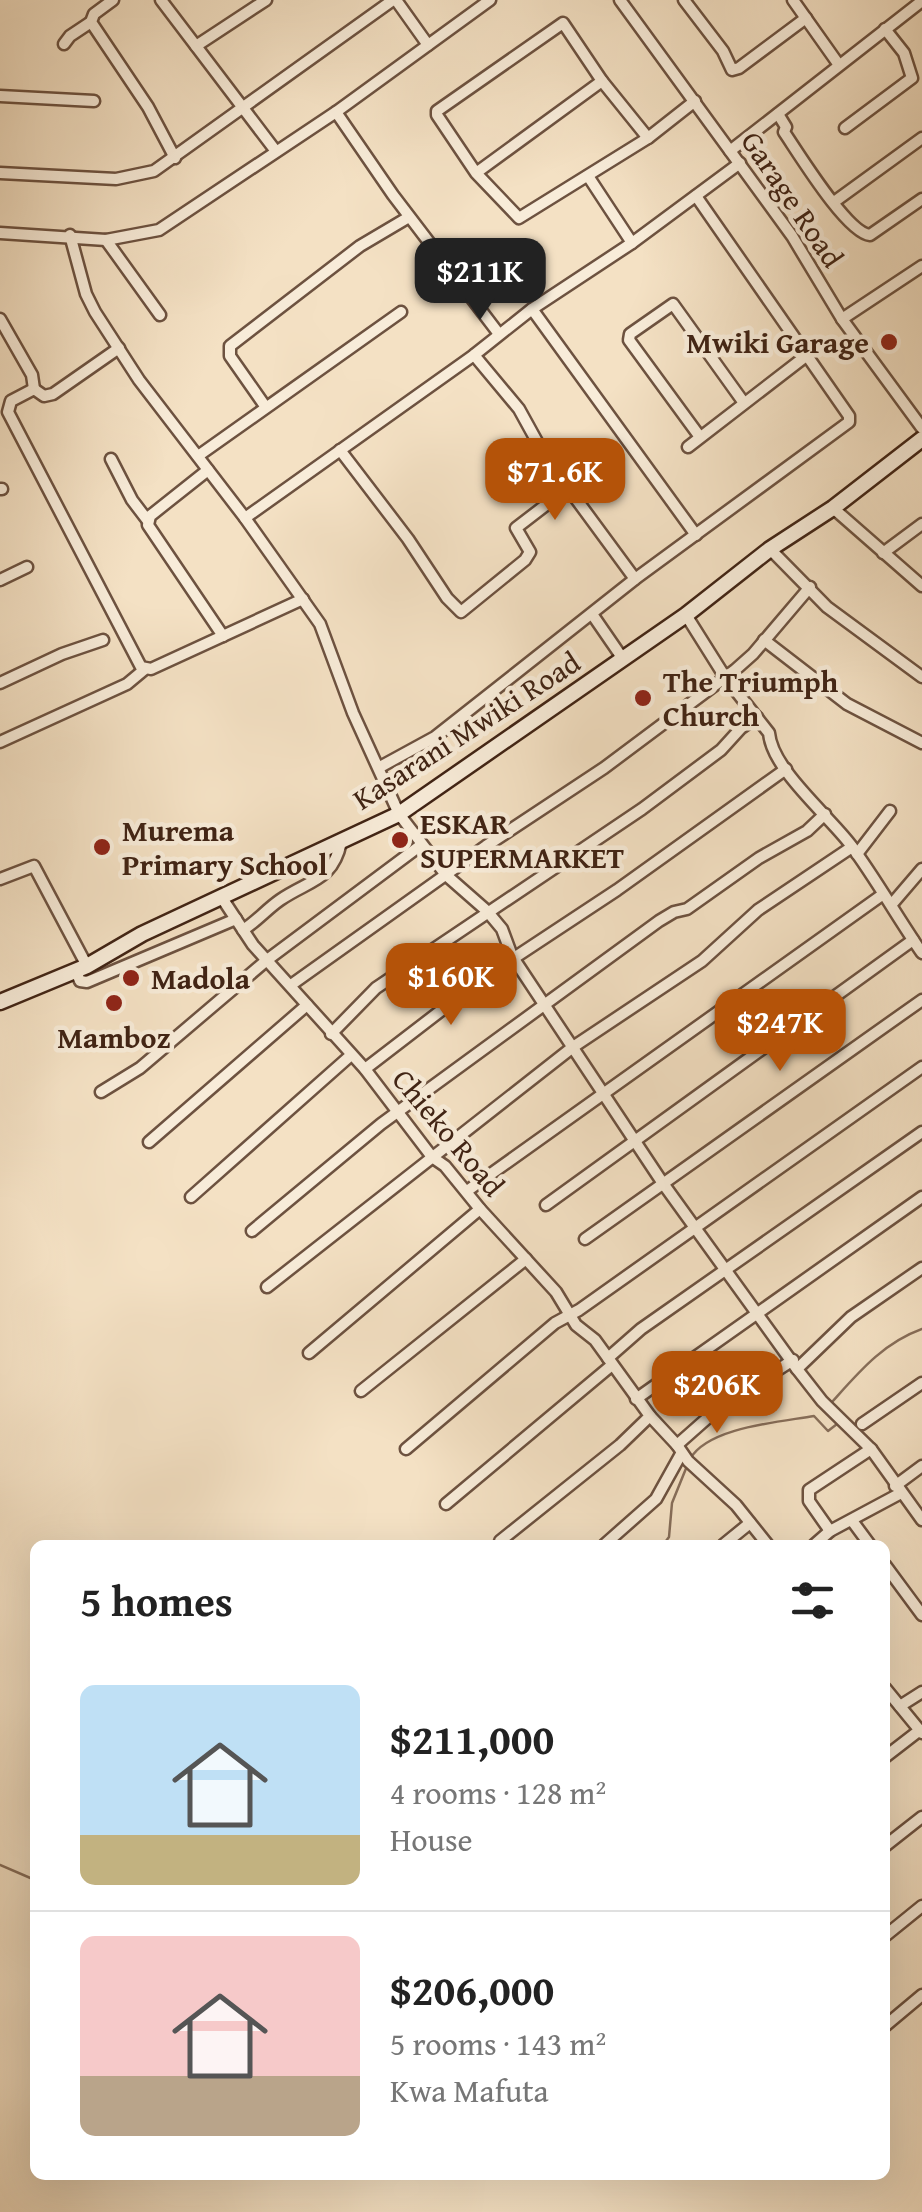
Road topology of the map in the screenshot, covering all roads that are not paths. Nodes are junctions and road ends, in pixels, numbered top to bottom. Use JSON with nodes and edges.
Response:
{"nodes":[{"id":1,"x":113,"y":0,"type":"edge"},
{"id":2,"x":161,"y":0,"type":"edge"},
{"id":3,"x":266,"y":0,"type":"edge"},
{"id":4,"x":395,"y":0,"type":"edge"},
{"id":5,"x":490,"y":0,"type":"edge"},
{"id":6,"x":620,"y":0,"type":"edge"},
{"id":7,"x":684,"y":0,"type":"edge"},
{"id":8,"x":793,"y":0,"type":"edge"},
{"id":9,"x":922,"y":1,"type":"edge"},
{"id":10,"x":806,"y":18,"type":"junction"},
{"id":11,"x":91,"y":22,"type":"junction"},
{"id":12,"x":885,"y":29,"type":"junction"},
{"id":13,"x":64,"y":44,"type":"dead end"},
{"id":14,"x":428,"y":45,"type":"junction"},
{"id":15,"x":196,"y":46,"type":"junction"},
{"id":16,"x":839,"y":64,"type":"junction"},
{"id":17,"x":602,"y":81,"type":"junction"},
{"id":18,"x":0,"y":96,"type":"edge"},
{"id":19,"x":94,"y":101,"type":"dead end"},
{"id":20,"x":695,"y":101,"type":"junction"},
{"id":21,"x":245,"y":107,"type":"junction"},
{"id":22,"x":336,"y":112,"type":"junction"},
{"id":23,"x":778,"y":114,"type":"junction"},
{"id":24,"x":845,"y":128,"type":"dead end"},
{"id":25,"x":648,"y":138,"type":"junction"},
{"id":26,"x":922,"y":138,"type":"edge"},
{"id":27,"x":275,"y":150,"type":"junction"},
{"id":28,"x":730,"y":151,"type":"junction"},
{"id":29,"x":175,"y":158,"type":"junction"},
{"id":30,"x":740,"y":163,"type":"junction"},
{"id":31,"x":0,"y":172,"type":"edge"},
{"id":32,"x":476,"y":173,"type":"junction"},
{"id":33,"x":588,"y":176,"type":"junction"},
{"id":34,"x":696,"y":196,"type":"junction"},
{"id":35,"x":922,"y":199,"type":"edge"},
{"id":36,"x":834,"y":202,"type":"junction"},
{"id":37,"x":409,"y":217,"type":"junction"},
{"id":38,"x":0,"y":232,"type":"edge"},
{"id":39,"x":70,"y":236,"type":"junction"},
{"id":40,"x":106,"y":240,"type":"junction"},
{"id":41,"x":632,"y":243,"type":"junction"},
{"id":42,"x":922,"y":266,"type":"edge"},
{"id":43,"x":532,"y":309,"type":"junction"},
{"id":44,"x":401,"y":312,"type":"dead end"},
{"id":45,"x":160,"y":315,"type":"dead end"},
{"id":46,"x":842,"y":318,"type":"junction"},
{"id":47,"x":0,"y":319,"type":"edge"},
{"id":48,"x":499,"y":334,"type":"junction"},
{"id":49,"x":119,"y":348,"type":"junction"},
{"id":50,"x":474,"y":354,"type":"junction"},
{"id":51,"x":806,"y":356,"type":"junction"},
{"id":52,"x":34,"y":388,"type":"junction"},
{"id":53,"x":744,"y":402,"type":"junction"},
{"id":54,"x":265,"y":406,"type":"junction"},
{"id":55,"x":922,"y":428,"type":"edge"},
{"id":56,"x":700,"y":437,"type":"junction"},
{"id":57,"x":922,"y":439,"type":"edge"},
{"id":58,"x":688,"y":446,"type":"dead end"},
{"id":59,"x":340,"y":450,"type":"junction"},
{"id":60,"x":198,"y":456,"type":"junction"},
{"id":61,"x":111,"y":458,"type":"dead end"},
{"id":62,"x":208,"y":470,"type":"junction"},
{"id":63,"x":568,"y":488,"type":"junction"},
{"id":64,"x":833,"y":508,"type":"junction"},
{"id":65,"x":246,"y":518,"type":"junction"},
{"id":66,"x":148,"y":520,"type":"junction"},
{"id":67,"x":922,"y":524,"type":"edge"},
{"id":68,"x":696,"y":535,"type":"junction"},
{"id":69,"x":770,"y":549,"type":"junction"},
{"id":70,"x":883,"y":554,"type":"junction"},
{"id":71,"x":27,"y":568,"type":"dead end"},
{"id":72,"x":635,"y":579,"type":"junction"},
{"id":73,"x":0,"y":580,"type":"edge"},
{"id":74,"x":922,"y":586,"type":"edge"},
{"id":75,"x":810,"y":587,"type":"junction"},
{"id":76,"x":303,"y":599,"type":"junction"},
{"id":77,"x":592,"y":614,"type":"junction"},
{"id":78,"x":686,"y":615,"type":"junction"},
{"id":79,"x":222,"y":636,"type":"junction"},
{"id":80,"x":103,"y":640,"type":"dead end"},
{"id":81,"x":764,"y":640,"type":"junction"},
{"id":82,"x":623,"y":659,"type":"junction"},
{"id":83,"x":145,"y":669,"type":"junction"},
{"id":84,"x":725,"y":677,"type":"junction"},
{"id":85,"x":922,"y":677,"type":"edge"},
{"id":86,"x":0,"y":683,"type":"edge"},
{"id":87,"x":757,"y":717,"type":"junction"},
{"id":88,"x":0,"y":742,"type":"edge"},
{"id":89,"x":922,"y":743,"type":"edge"},
{"id":90,"x":380,"y":767,"type":"junction"},
{"id":91,"x":786,"y":769,"type":"junction"},
{"id":92,"x":890,"y":812,"type":"dead end"},
{"id":93,"x":399,"y":814,"type":"junction"},
{"id":94,"x":825,"y":814,"type":"junction"},
{"id":95,"x":341,"y":842,"type":"junction"},
{"id":96,"x":420,"y":845,"type":"junction"},
{"id":97,"x":854,"y":850,"type":"junction"},
{"id":98,"x":922,"y":870,"type":"edge"},
{"id":99,"x":446,"y":875,"type":"junction"},
{"id":100,"x":0,"y":880,"type":"edge"},
{"id":101,"x":882,"y":895,"type":"junction"},
{"id":102,"x":222,"y":898,"type":"junction"},
{"id":103,"x":892,"y":904,"type":"junction"},
{"id":104,"x":202,"y":907,"type":"junction"},
{"id":105,"x":487,"y":910,"type":"junction"},
{"id":106,"x":239,"y":924,"type":"junction"},
{"id":107,"x":205,"y":933,"type":"junction"},
{"id":108,"x":142,"y":934,"type":"junction"},
{"id":109,"x":913,"y":940,"type":"junction"},
{"id":110,"x":125,"y":944,"type":"junction"},
{"id":111,"x":155,"y":952,"type":"junction"},
{"id":112,"x":922,"y":952,"type":"edge"},
{"id":113,"x":513,"y":956,"type":"junction"},
{"id":114,"x":267,"y":960,"type":"junction"},
{"id":115,"x":134,"y":961,"type":"junction"},
{"id":116,"x":82,"y":968,"type":"junction"},
{"id":117,"x":290,"y":985,"type":"junction"},
{"id":118,"x":922,"y":1000,"type":"edge"},
{"id":119,"x":0,"y":1002,"type":"edge"},
{"id":120,"x":544,"y":1004,"type":"junction"},
{"id":121,"x":307,"y":1005,"type":"junction"},
{"id":122,"x":331,"y":1034,"type":"junction"},
{"id":123,"x":574,"y":1047,"type":"junction"},
{"id":124,"x":350,"y":1056,"type":"junction"},
{"id":125,"x":922,"y":1066,"type":"edge"},
{"id":126,"x":365,"y":1069,"type":"junction"},
{"id":127,"x":101,"y":1092,"type":"dead end"},
{"id":128,"x":604,"y":1093,"type":"junction"},
{"id":129,"x":398,"y":1112,"type":"junction"},
{"id":130,"x":922,"y":1132,"type":"edge"},
{"id":131,"x":637,"y":1140,"type":"junction"},
{"id":132,"x":148,"y":1142,"type":"dead end"},
{"id":133,"x":432,"y":1157,"type":"junction"},
{"id":134,"x":662,"y":1182,"type":"junction"},
{"id":135,"x":467,"y":1192,"type":"junction"},
{"id":136,"x":922,"y":1196,"type":"edge"},
{"id":137,"x":192,"y":1197,"type":"dead end"},
{"id":138,"x":546,"y":1205,"type":"dead end"},
{"id":139,"x":480,"y":1209,"type":"junction"},
{"id":140,"x":696,"y":1227,"type":"junction"},
{"id":141,"x":252,"y":1231,"type":"dead end"},
{"id":142,"x":584,"y":1239,"type":"dead end"},
{"id":143,"x":526,"y":1259,"type":"junction"},
{"id":144,"x":922,"y":1268,"type":"edge"},
{"id":145,"x":726,"y":1270,"type":"junction"},
{"id":146,"x":266,"y":1287,"type":"dead end"},
{"id":147,"x":758,"y":1312,"type":"junction"},
{"id":148,"x":570,"y":1314,"type":"junction"},
{"id":149,"x":309,"y":1353,"type":"dead end"},
{"id":150,"x":610,"y":1362,"type":"junction"},
{"id":151,"x":794,"y":1364,"type":"junction"},
{"id":152,"x":922,"y":1384,"type":"edge"},
{"id":153,"x":360,"y":1391,"type":"dead end"},
{"id":154,"x":636,"y":1399,"type":"junction"},
{"id":155,"x":650,"y":1416,"type":"junction"},
{"id":156,"x":862,"y":1424,"type":"dead end"},
{"id":157,"x":406,"y":1449,"type":"dead end"},
{"id":158,"x":871,"y":1449,"type":"junction"},
{"id":159,"x":684,"y":1456,"type":"junction"},
{"id":160,"x":922,"y":1466,"type":"edge"},
{"id":161,"x":898,"y":1490,"type":"junction"},
{"id":162,"x":446,"y":1504,"type":"dead end"},
{"id":163,"x":922,"y":1520,"type":"edge"},
{"id":164,"x":853,"y":1522,"type":"junction"},
{"id":165,"x":750,"y":1523,"type":"junction"},
{"id":166,"x":830,"y":1532,"type":"junction"},
{"id":167,"x":501,"y":1540,"type":"edge"},
{"id":168,"x":610,"y":1540,"type":"edge"},
{"id":169,"x":729,"y":1540,"type":"edge"},
{"id":170,"x":764,"y":1540,"type":"edge"},
{"id":171,"x":820,"y":1540,"type":"edge"},
{"id":172,"x":866,"y":1540,"type":"edge"},
{"id":173,"x":890,"y":1573,"type":"edge"},
{"id":174,"x":922,"y":1616,"type":"edge"},
{"id":175,"x":922,"y":1692,"type":"edge"},
{"id":176,"x":890,"y":1694,"type":"edge"},
{"id":177,"x":900,"y":1706,"type":"junction"},
{"id":178,"x":921,"y":1731,"type":"edge"},
{"id":179,"x":890,"y":1753,"type":"edge"},
{"id":180,"x":922,"y":1817,"type":"edge"},
{"id":181,"x":890,"y":1842,"type":"edge"},
{"id":182,"x":922,"y":1906,"type":"edge"},
{"id":183,"x":890,"y":1932,"type":"edge"},
{"id":184,"x":922,"y":1994,"type":"edge"},
{"id":185,"x":890,"y":2022,"type":"edge"}],
"edges":[{"from":1,"to":11,"type":"street"},
{"from":2,"to":15,"type":"street"},
{"from":3,"to":15,"type":"street"},
{"from":4,"to":14,"type":"street"},
{"from":4,"to":21,"type":"street"},
{"from":5,"to":14,"type":"street"},
{"from":6,"to":20,"type":"street","name":"Garage Road"},
{"from":7,"to":10,"type":"street"},
{"from":8,"to":10,"type":"street"},
{"from":9,"to":12,"type":"street"},
{"from":10,"to":16,"type":"street"},
{"from":11,"to":13,"type":"street"},
{"from":11,"to":29,"type":"street"},
{"from":12,"to":16,"type":"street"},
{"from":12,"to":24,"type":"street"},
{"from":14,"to":22,"type":"street"},
{"from":15,"to":21,"type":"street"},
{"from":16,"to":23,"type":"street"},
{"from":17,"to":25,"type":"street"},
{"from":17,"to":32,"type":"street"},
{"from":17,"to":32,"type":"street"},
{"from":18,"to":19,"type":"street"},
{"from":20,"to":25,"type":"street"},
{"from":20,"to":28,"type":"street","name":"Garage Road"},
{"from":21,"to":27,"type":"street"},
{"from":21,"to":29,"type":"street"},
{"from":22,"to":27,"type":"street"},
{"from":22,"to":37,"type":"street"},
{"from":23,"to":28,"type":"street"},
{"from":23,"to":36,"type":"street"},
{"from":25,"to":33,"type":"street"},
{"from":26,"to":36,"type":"street"},
{"from":27,"to":40,"type":"street"},
{"from":28,"to":30,"type":"street","name":"Garage Road"},
{"from":29,"to":31,"type":"street"},
{"from":30,"to":34,"type":"street"},
{"from":30,"to":46,"type":"street","name":"Garage Road"},
{"from":32,"to":33,"type":"street"},
{"from":33,"to":41,"type":"street"},
{"from":34,"to":41,"type":"street"},
{"from":34,"to":51,"type":"street"},
{"from":35,"to":36,"type":"street"},
{"from":37,"to":48,"type":"street"},
{"from":37,"to":54,"type":"street"},
{"from":38,"to":39,"type":"street"},
{"from":39,"to":40,"type":"street"},
{"from":39,"to":49,"type":"street"},
{"from":40,"to":45,"type":"street"},
{"from":41,"to":43,"type":"street"},
{"from":42,"to":46,"type":"street"},
{"from":43,"to":48,"type":"street"},
{"from":43,"to":68,"type":"street"},
{"from":44,"to":54,"type":"street"},
{"from":46,"to":55,"type":"street","name":"Garage Road"},
{"from":47,"to":52,"type":"street"},
{"from":48,"to":50,"type":"street"},
{"from":49,"to":52,"type":"street"},
{"from":49,"to":60,"type":"street"},
{"from":50,"to":59,"type":"street"},
{"from":50,"to":63,"type":"street"},
{"from":51,"to":53,"type":"street"},
{"from":51,"to":68,"type":"street"},
{"from":52,"to":83,"type":"street"},
{"from":53,"to":56,"type":"street"},
{"from":53,"to":56,"type":"street"},
{"from":54,"to":60,"type":"street"},
{"from":56,"to":58,"type":"street"},
{"from":57,"to":64,"type":"main road","name":"Kasarani Mwiki Road"},
{"from":59,"to":63,"type":"street"},
{"from":59,"to":65,"type":"street"},
{"from":60,"to":62,"type":"street"},
{"from":61,"to":66,"type":"street"},
{"from":62,"to":65,"type":"street"},
{"from":62,"to":66,"type":"street"},
{"from":63,"to":72,"type":"street"},
{"from":64,"to":69,"type":"main road","name":"Kasarani Mwiki Road"},
{"from":64,"to":70,"type":"street"},
{"from":65,"to":76,"type":"street"},
{"from":66,"to":79,"type":"street"},
{"from":67,"to":70,"type":"street"},
{"from":68,"to":72,"type":"street"},
{"from":69,"to":75,"type":"street"},
{"from":69,"to":78,"type":"main road","name":"Kasarani Mwiki Road"},
{"from":70,"to":74,"type":"street"},
{"from":71,"to":73,"type":"street"},
{"from":72,"to":77,"type":"street"},
{"from":75,"to":81,"type":"street"},
{"from":75,"to":85,"type":"street"},
{"from":76,"to":79,"type":"street"},
{"from":76,"to":90,"type":"street"},
{"from":77,"to":82,"type":"street"},
{"from":77,"to":90,"type":"street"},
{"from":78,"to":82,"type":"main road","name":"Kasarani Mwiki Road"},
{"from":78,"to":84,"type":"street"},
{"from":79,"to":83,"type":"street"},
{"from":80,"to":86,"type":"street"},
{"from":81,"to":84,"type":"street"},
{"from":81,"to":89,"type":"street"},
{"from":82,"to":93,"type":"main road","name":"Kasarani Mwiki Road"},
{"from":83,"to":88,"type":"street"},
{"from":84,"to":87,"type":"street"},
{"from":84,"to":99,"type":"street"},
{"from":87,"to":91,"type":"street"},
{"from":87,"to":105,"type":"street"},
{"from":90,"to":93,"type":"street"},
{"from":91,"to":94,"type":"street"},
{"from":91,"to":113,"type":"street"},
{"from":92,"to":97,"type":"street"},
{"from":93,"to":95,"type":"main road","name":"Kasarani Mwiki Road"},
{"from":93,"to":96,"type":"street"},
{"from":94,"to":97,"type":"street"},
{"from":94,"to":120,"type":"street"},
{"from":95,"to":102,"type":"main road","name":"Kasarani Mwiki Road"},
{"from":95,"to":106,"type":"street"},
{"from":96,"to":99,"type":"street"},
{"from":96,"to":114,"type":"street"},
{"from":97,"to":101,"type":"street"},
{"from":97,"to":123,"type":"street"},
{"from":98,"to":103,"type":"street"},
{"from":99,"to":105,"type":"street"},
{"from":99,"to":117,"type":"street"},
{"from":100,"to":116,"type":"street"},
{"from":101,"to":103,"type":"street"},
{"from":101,"to":128,"type":"street"},
{"from":102,"to":104,"type":"main road","name":"Kasarani Mwiki Road"},
{"from":102,"to":106,"type":"street","name":"Chieko Road"},
{"from":103,"to":109,"type":"street"},
{"from":104,"to":107,"type":"street"},
{"from":104,"to":108,"type":"main road","name":"Kasarani Mwiki Road"},
{"from":105,"to":113,"type":"street"},
{"from":105,"to":122,"type":"street"},
{"from":106,"to":107,"type":"street"},
{"from":106,"to":114,"type":"street","name":"Chieko Road"},
{"from":107,"to":111,"type":"street"},
{"from":108,"to":110,"type":"main road","name":"Kasarani Mwiki Road"},
{"from":108,"to":111,"type":"street"},
{"from":109,"to":112,"type":"street"},
{"from":109,"to":131,"type":"street"},
{"from":110,"to":115,"type":"street"},
{"from":110,"to":116,"type":"main road","name":"Kasarani Mwiki Road"},
{"from":111,"to":115,"type":"street"},
{"from":113,"to":120,"type":"street"},
{"from":113,"to":126,"type":"street"},
{"from":114,"to":117,"type":"street","name":"Chieko Road"},
{"from":114,"to":127,"type":"street"},
{"from":115,"to":116,"type":"street"},
{"from":116,"to":119,"type":"main road","name":"Kasarani Mwiki Road"},
{"from":117,"to":121,"type":"street","name":"Chieko Road"},
{"from":118,"to":134,"type":"street"},
{"from":120,"to":123,"type":"street"},
{"from":120,"to":129,"type":"street"},
{"from":121,"to":122,"type":"street","name":"Chieko Road"},
{"from":121,"to":132,"type":"street"},
{"from":122,"to":124,"type":"street","name":"Chieko Road"},
{"from":123,"to":128,"type":"street"},
{"from":123,"to":133,"type":"street"},
{"from":124,"to":126,"type":"street","name":"Chieko Road"},
{"from":124,"to":137,"type":"street"},
{"from":125,"to":140,"type":"street"},
{"from":126,"to":129,"type":"street","name":"Chieko Road"},
{"from":128,"to":131,"type":"street"},
{"from":128,"to":135,"type":"street"},
{"from":129,"to":133,"type":"street","name":"Chieko Road"},
{"from":129,"to":141,"type":"street"},
{"from":130,"to":145,"type":"street"},
{"from":131,"to":134,"type":"street"},
{"from":131,"to":138,"type":"street"},
{"from":133,"to":135,"type":"street","name":"Chieko Road"},
{"from":133,"to":146,"type":"street"},
{"from":134,"to":140,"type":"street"},
{"from":134,"to":142,"type":"street"},
{"from":135,"to":139,"type":"street","name":"Chieko Road"},
{"from":136,"to":147,"type":"street"},
{"from":139,"to":143,"type":"street","name":"Chieko Road"},
{"from":139,"to":149,"type":"street"},
{"from":140,"to":145,"type":"street"},
{"from":140,"to":148,"type":"street"},
{"from":143,"to":148,"type":"street","name":"Chieko Road"},
{"from":143,"to":153,"type":"street"},
{"from":144,"to":151,"type":"street"},
{"from":145,"to":147,"type":"street"},
{"from":145,"to":150,"type":"street"},
{"from":147,"to":151,"type":"street"},
{"from":147,"to":154,"type":"street"},
{"from":148,"to":150,"type":"street","name":"Chieko Road"},
{"from":148,"to":157,"type":"street"},
{"from":150,"to":154,"type":"street","name":"Chieko Road"},
{"from":150,"to":162,"type":"street"},
{"from":151,"to":158,"type":"street"},
{"from":151,"to":159,"type":"street"},
{"from":152,"to":156,"type":"street"},
{"from":154,"to":155,"type":"street","name":"Chieko Road"},
{"from":155,"to":159,"type":"street","name":"Chieko Road"},
{"from":155,"to":167,"type":"street"},
{"from":158,"to":161,"type":"street"},
{"from":158,"to":166,"type":"street"},
{"from":159,"to":165,"type":"street","name":"Chieko Road"},
{"from":159,"to":168,"type":"street"},
{"from":160,"to":161,"type":"street"},
{"from":161,"to":163,"type":"street"},
{"from":161,"to":164,"type":"street"},
{"from":164,"to":166,"type":"street"},
{"from":164,"to":172,"type":"street"},
{"from":165,"to":169,"type":"street"},
{"from":165,"to":170,"type":"street","name":"Chieko Road"},
{"from":166,"to":171,"type":"street"},
{"from":173,"to":174,"type":"street"},
{"from":175,"to":177,"type":"street"},
{"from":176,"to":177,"type":"street"},
{"from":177,"to":178,"type":"street"},
{"from":178,"to":179,"type":"street"},
{"from":180,"to":181,"type":"street"},
{"from":182,"to":183,"type":"street"},
{"from":184,"to":185,"type":"street"}]}
